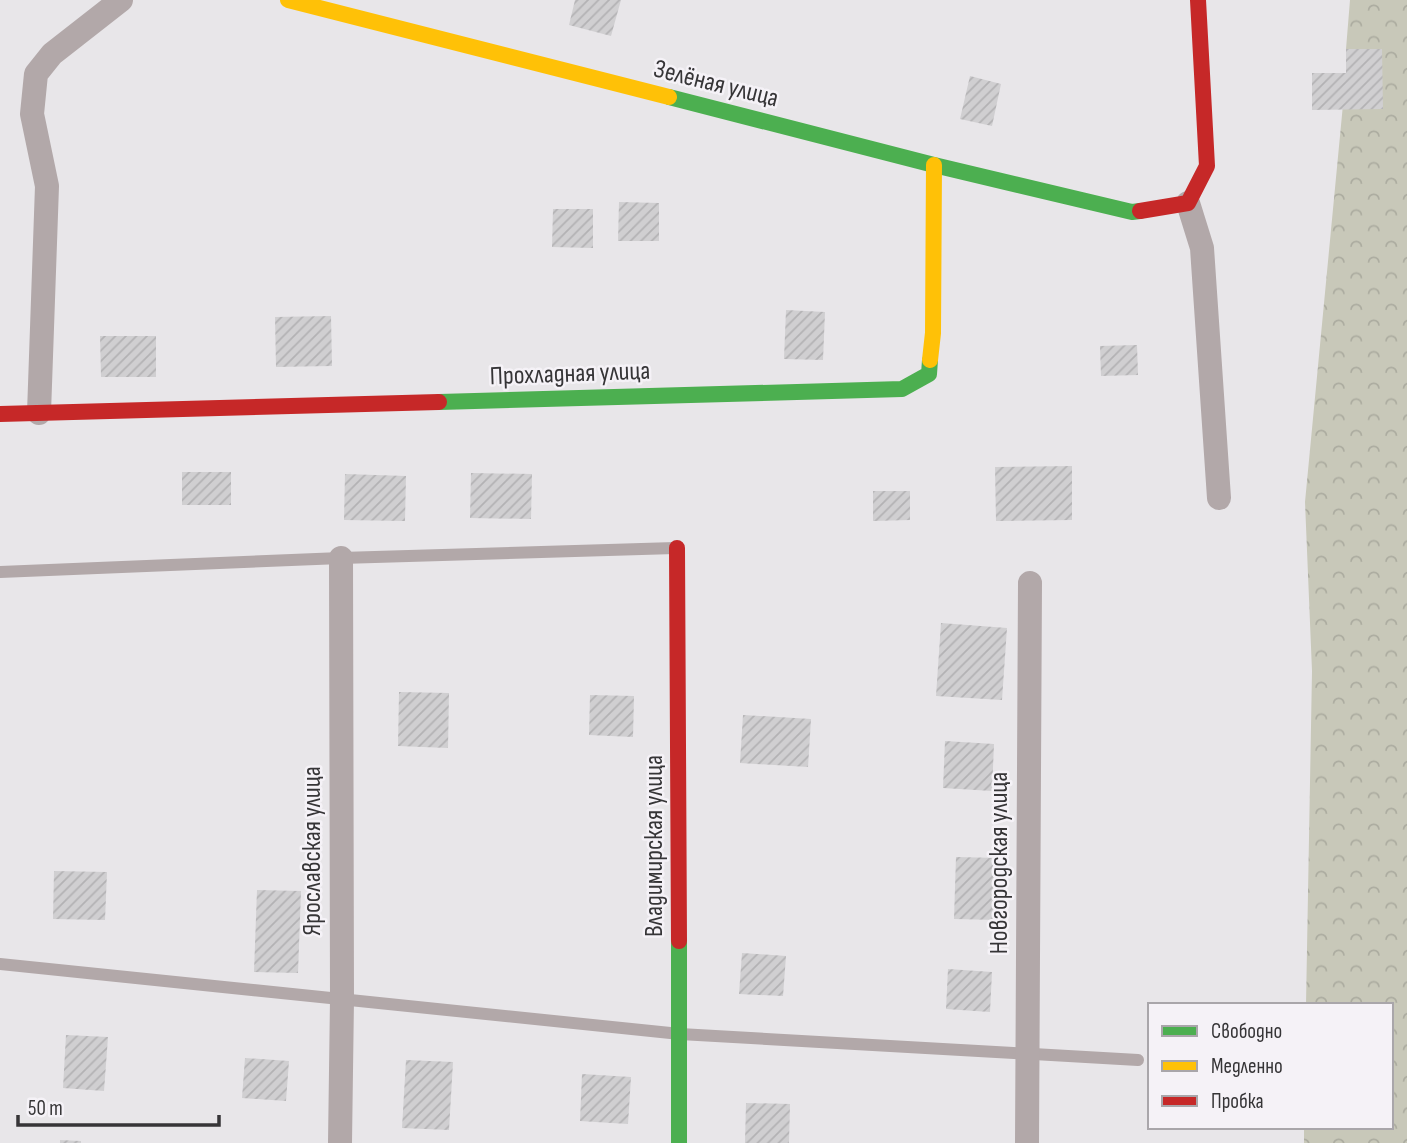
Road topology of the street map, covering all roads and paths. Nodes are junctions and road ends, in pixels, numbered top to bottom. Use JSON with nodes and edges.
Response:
{"nodes":[{"id":1,"x":121,"y":0,"type":"edge"},
{"id":2,"x":288,"y":0,"type":"edge"},
{"id":3,"x":1198,"y":0,"type":"edge"},
{"id":4,"x":934,"y":165,"type":"junction"},
{"id":5,"x":1188,"y":203,"type":"junction"},
{"id":6,"x":39,"y":413,"type":"junction"},
{"id":7,"x":0,"y":414,"type":"edge"},
{"id":8,"x":1219,"y":498,"type":"dead end"},
{"id":9,"x":677,"y":548,"type":"joint"},
{"id":10,"x":341,"y":558,"type":"junction"},
{"id":11,"x":0,"y":572,"type":"edge"},
{"id":12,"x":1030,"y":583,"type":"dead end"},
{"id":13,"x":0,"y":964,"type":"edge"},
{"id":14,"x":342,"y":999,"type":"junction"},
{"id":15,"x":680,"y":1034,"type":"junction"},
{"id":16,"x":1028,"y":1055,"type":"junction"},
{"id":17,"x":1139,"y":1060,"type":"dead end"},
{"id":18,"x":340,"y":1143,"type":"edge"},
{"id":19,"x":679,"y":1143,"type":"edge"},
{"id":20,"x":1027,"y":1143,"type":"edge"}],
"edges":[{"from":1,"to":6,"type":"street"},
{"from":2,"to":4,"type":"street","name":"Зелёная улица"},
{"from":3,"to":5,"type":"street"},
{"from":4,"to":5,"type":"street","name":"Зелёная улица"},
{"from":4,"to":6,"type":"street","name":"Прохладная улица"},
{"from":5,"to":8,"type":"street"},
{"from":6,"to":7,"type":"street","name":"Прохладная улица"},
{"from":9,"to":10,"type":"lane"},
{"from":9,"to":15,"type":"street","name":"Владимирская улица"},
{"from":10,"to":11,"type":"lane"},
{"from":10,"to":14,"type":"street","name":"Ярославская улица"},
{"from":12,"to":16,"type":"street","name":"Новгородская улица"},
{"from":13,"to":14,"type":"lane"},
{"from":14,"to":15,"type":"lane"},
{"from":14,"to":18,"type":"street","name":"Ярославская улица"},
{"from":15,"to":16,"type":"lane"},
{"from":15,"to":19,"type":"street","name":"Владимирская улица"},
{"from":16,"to":17,"type":"lane"},
{"from":16,"to":20,"type":"street","name":"Новгородская улица"}]}
